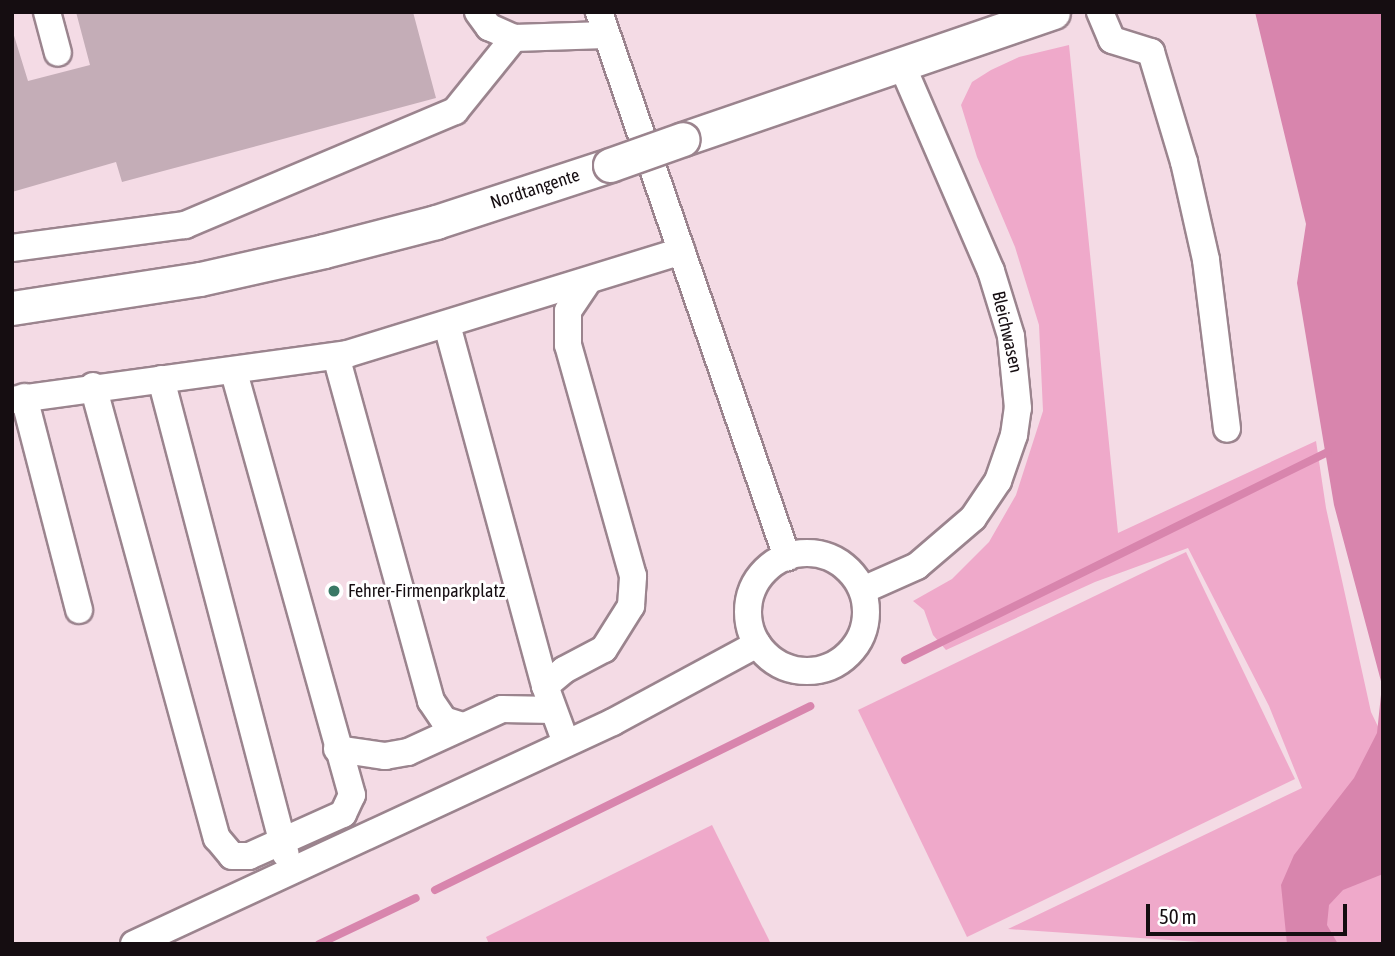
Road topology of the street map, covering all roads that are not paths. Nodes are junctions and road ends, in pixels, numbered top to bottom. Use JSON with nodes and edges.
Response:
{"nodes":[{"id":1,"x":47,"y":12,"type":"edge"},
{"id":2,"x":478,"y":12,"type":"edge"},
{"id":3,"x":1100,"y":12,"type":"edge"},
{"id":4,"x":1049,"y":14,"type":"edge"},
{"id":5,"x":603,"y":24,"type":"edge"},
{"id":6,"x":514,"y":38,"type":"junction"},
{"id":7,"x":58,"y":53,"type":"dead end"},
{"id":8,"x":901,"y":63,"type":"junction"},
{"id":9,"x":12,"y":248,"type":"edge"},
{"id":10,"x":681,"y":251,"type":"junction"},
{"id":11,"x":589,"y":280,"type":"junction"},
{"id":12,"x":12,"y":308,"type":"edge"},
{"id":13,"x":447,"y":325,"type":"junction"},
{"id":14,"x":336,"y":356,"type":"junction"},
{"id":15,"x":233,"y":370,"type":"junction"},
{"id":16,"x":161,"y":379,"type":"junction"},
{"id":17,"x":93,"y":386,"type":"junction"},
{"id":18,"x":18,"y":398,"type":"edge"},
{"id":19,"x":1227,"y":429,"type":"dead end"},
{"id":20,"x":787,"y":556,"type":"junction"},
{"id":21,"x":863,"y":590,"type":"junction"},
{"id":22,"x":79,"y":610,"type":"dead end"},
{"id":23,"x":757,"y":644,"type":"junction"},
{"id":24,"x":549,"y":698,"type":"junction"},
{"id":25,"x":463,"y":726,"type":"junction"},
{"id":26,"x":566,"y":743,"type":"junction"},
{"id":27,"x":337,"y":748,"type":"junction"},
{"id":28,"x":284,"y":839,"type":"junction"},
{"id":29,"x":294,"y":869,"type":"junction"},
{"id":30,"x":134,"y":944,"type":"edge"}],
"edges":[{"from":1,"to":7,"type":"street"},
{"from":2,"to":6,"type":"street"},
{"from":3,"to":19,"type":"street"},
{"from":4,"to":8,"type":"main road","name":"Nordtangente"},
{"from":5,"to":6,"type":"street"},
{"from":5,"to":10,"type":"street"},
{"from":6,"to":9,"type":"street"},
{"from":8,"to":12,"type":"main road","name":"Nordtangente","bridge":true},
{"from":8,"to":21,"type":"street","name":"Bleichwasen"},
{"from":10,"to":11,"type":"street"},
{"from":10,"to":20,"type":"street"},
{"from":11,"to":13,"type":"street"},
{"from":11,"to":24,"type":"street"},
{"from":13,"to":14,"type":"street"},
{"from":13,"to":24,"type":"street"},
{"from":14,"to":15,"type":"street"},
{"from":14,"to":25,"type":"street"},
{"from":15,"to":16,"type":"street"},
{"from":15,"to":27,"type":"street"},
{"from":16,"to":17,"type":"street"},
{"from":16,"to":28,"type":"street"},
{"from":17,"to":18,"type":"street"},
{"from":17,"to":28,"type":"street"},
{"from":18,"to":22,"type":"street"},
{"from":20,"to":21,"type":"street"},
{"from":20,"to":23,"type":"street"},
{"from":21,"to":23,"type":"street"},
{"from":23,"to":26,"type":"street"},
{"from":24,"to":25,"type":"street"},
{"from":24,"to":26,"type":"street"},
{"from":25,"to":27,"type":"street"},
{"from":26,"to":29,"type":"street"},
{"from":27,"to":28,"type":"street"},
{"from":28,"to":29,"type":"street"},
{"from":29,"to":30,"type":"street"}]}
